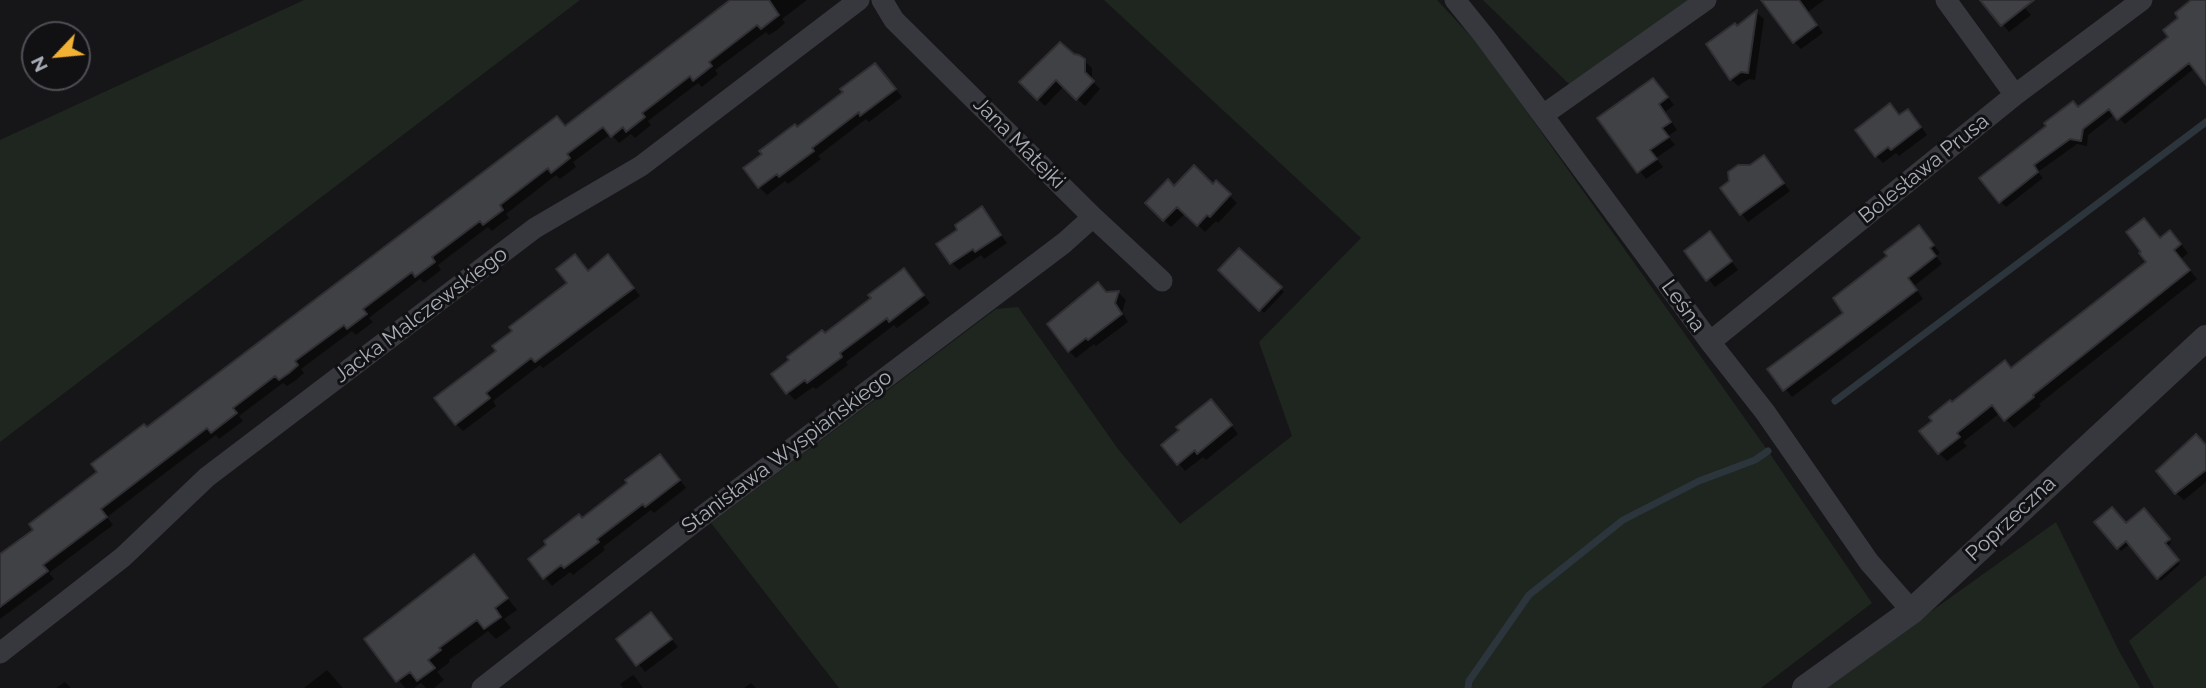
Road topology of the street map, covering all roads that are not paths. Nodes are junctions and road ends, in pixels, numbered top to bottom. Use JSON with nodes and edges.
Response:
{"nodes":[{"id":1,"x":859,"y":0,"type":"edge"},
{"id":2,"x":882,"y":0,"type":"edge"},
{"id":3,"x":1455,"y":0,"type":"edge"},
{"id":4,"x":1706,"y":0,"type":"edge"},
{"id":5,"x":1946,"y":0,"type":"edge"},
{"id":6,"x":2142,"y":0,"type":"edge"},
{"id":7,"x":2015,"y":96,"type":"junction"},
{"id":8,"x":1543,"y":115,"type":"junction"},
{"id":9,"x":1093,"y":217,"type":"junction"},
{"id":10,"x":1162,"y":281,"type":"dead end"},
{"id":11,"x":2206,"y":338,"type":"edge"},
{"id":12,"x":1710,"y":342,"type":"junction"},
{"id":13,"x":1912,"y":611,"type":"junction"},
{"id":14,"x":0,"y":653,"type":"edge"},
{"id":15,"x":482,"y":688,"type":"edge"},
{"id":16,"x":1805,"y":688,"type":"edge"}],
"edges":[{"from":1,"to":14,"type":"street","name":"Jacka Malczewskiego"},
{"from":2,"to":9,"type":"street","name":"Jana Matejki"},
{"from":3,"to":8,"type":"street","name":"Leśna"},
{"from":4,"to":8,"type":"street"},
{"from":5,"to":7,"type":"street"},
{"from":6,"to":7,"type":"street","name":"Bolesława Prusa"},
{"from":7,"to":12,"type":"street","name":"Bolesława Prusa"},
{"from":8,"to":12,"type":"street","name":"Leśna"},
{"from":9,"to":10,"type":"street","name":"Jana Matejki"},
{"from":9,"to":15,"type":"street","name":"Stanisława Wyspiańskiego"},
{"from":11,"to":13,"type":"street","name":"Poprzeczna"},
{"from":12,"to":13,"type":"street","name":"Leśna"},
{"from":13,"to":16,"type":"street","name":"Poprzeczna"}]}
